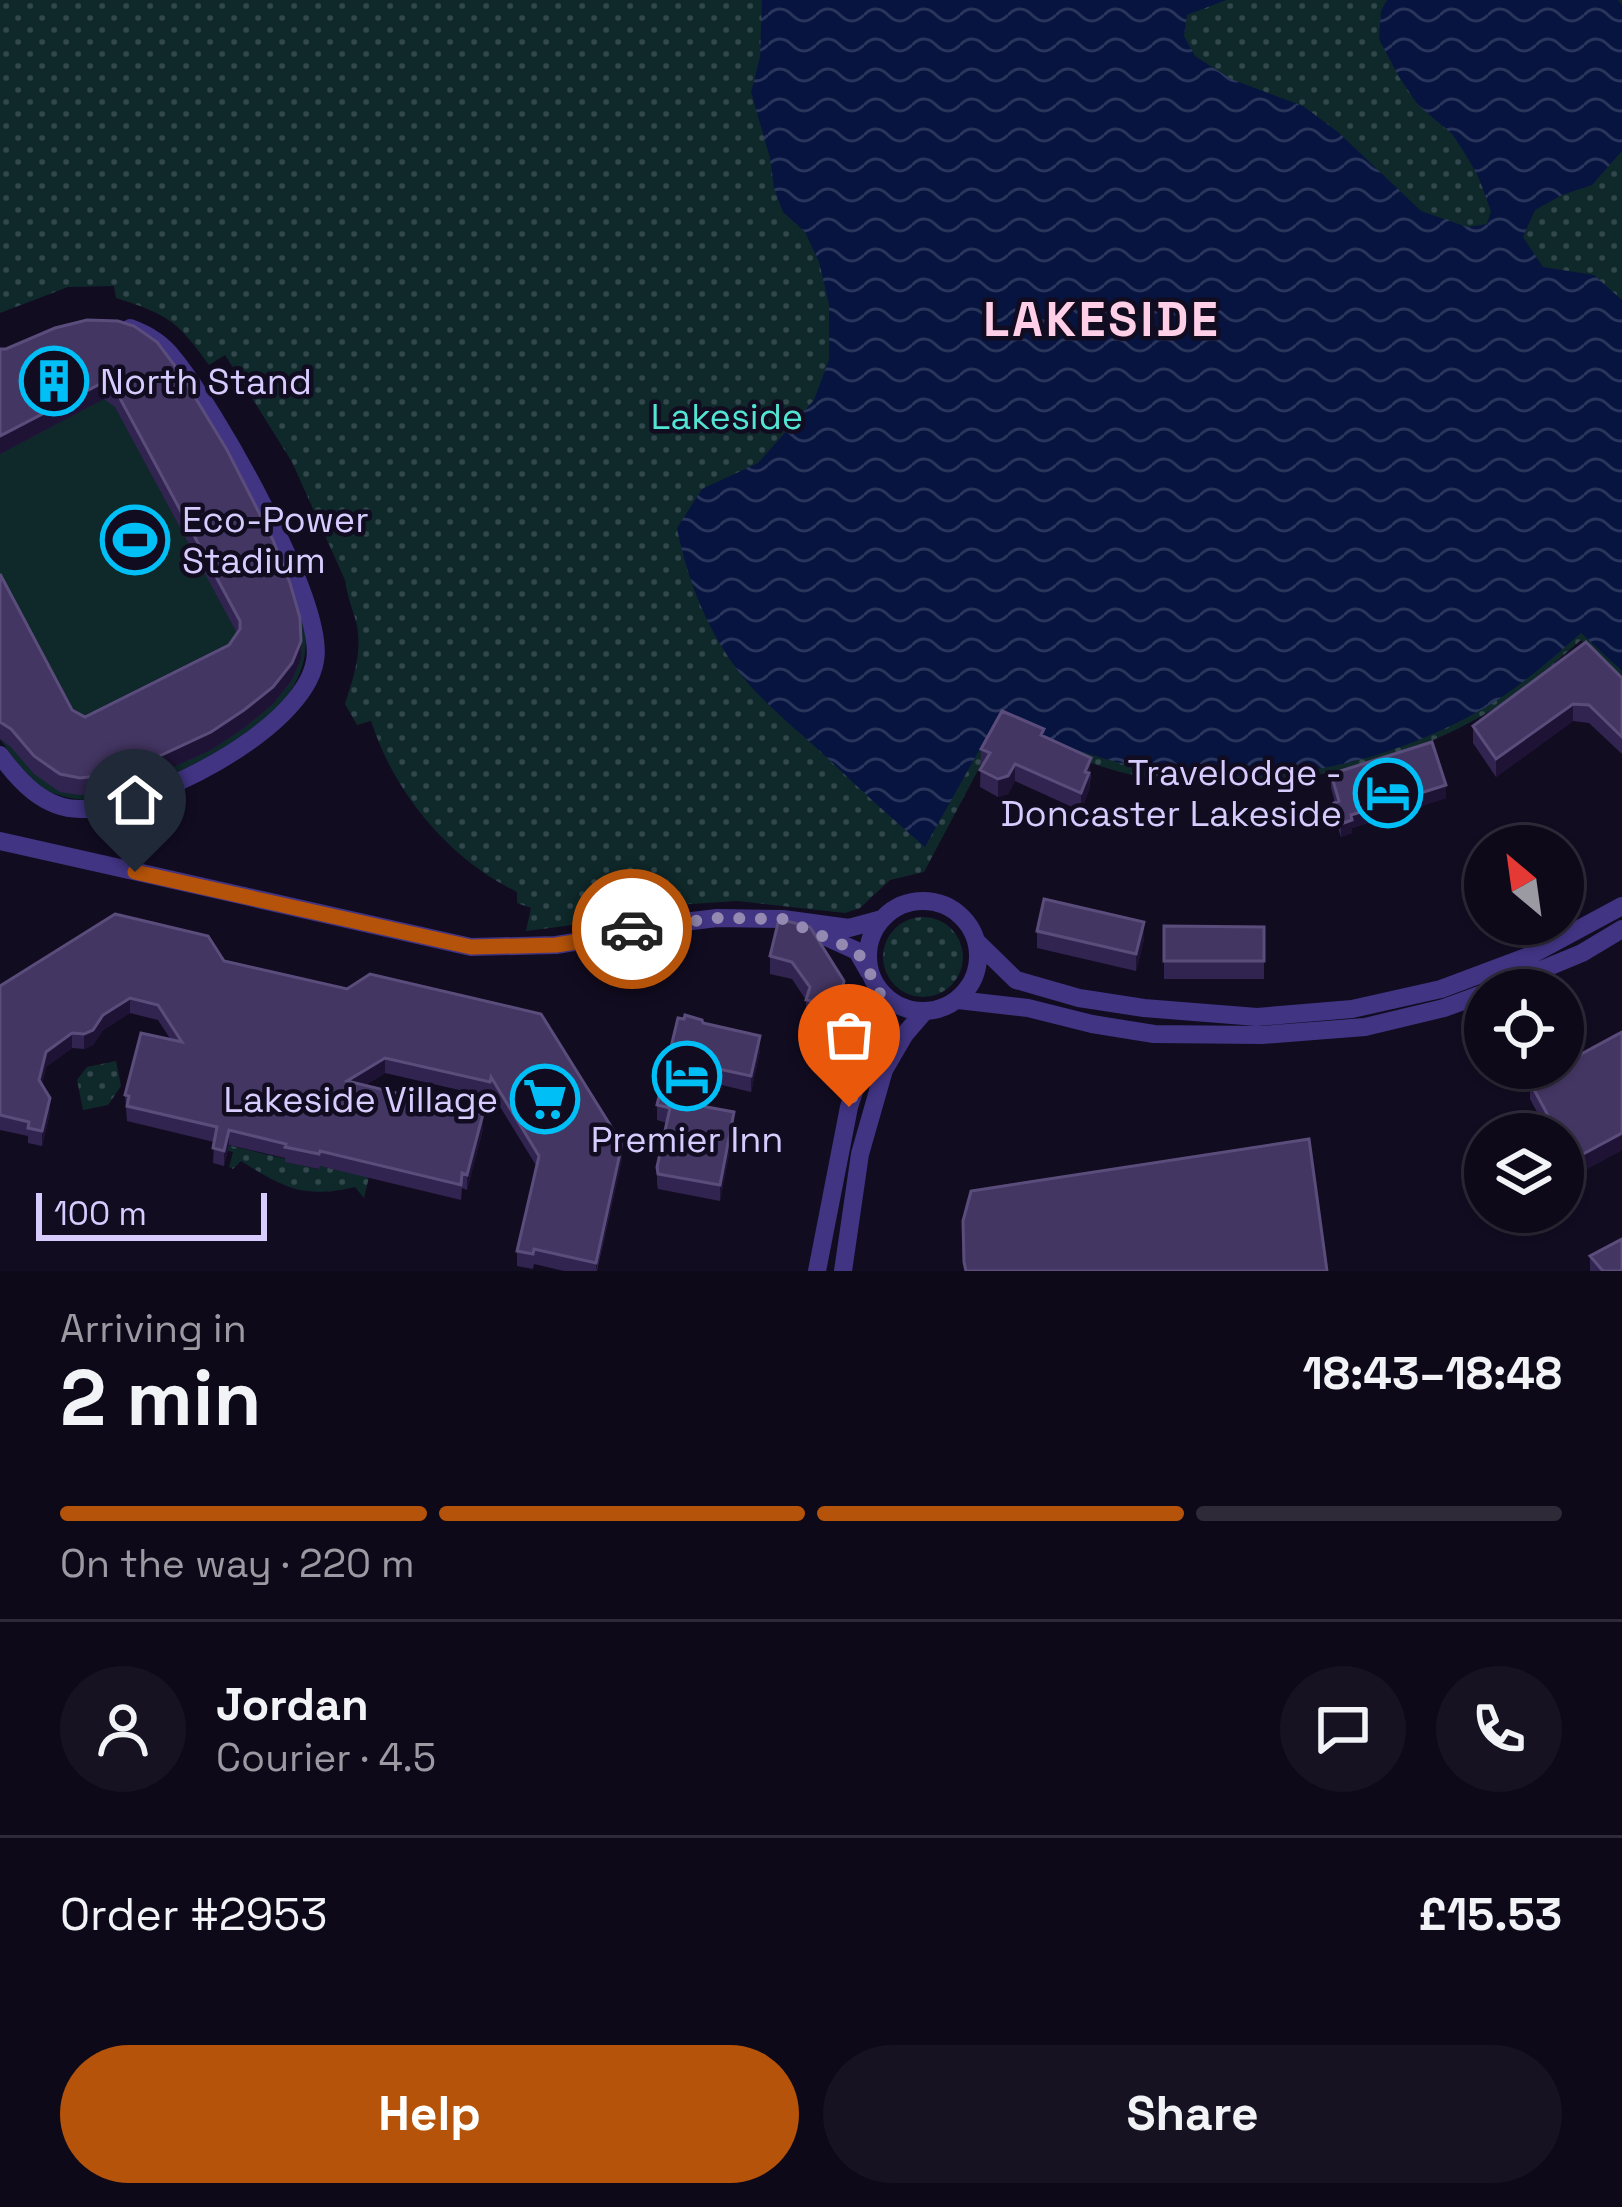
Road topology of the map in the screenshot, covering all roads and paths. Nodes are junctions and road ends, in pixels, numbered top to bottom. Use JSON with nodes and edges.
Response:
{"nodes":[{"id":1,"x":105,"y":323,"type":"edge"},
{"id":2,"x":0,"y":755,"type":"edge"},
{"id":3,"x":0,"y":841,"type":"edge"},
{"id":4,"x":1622,"y":906,"type":"edge"},
{"id":5,"x":783,"y":919,"type":"junction"},
{"id":6,"x":882,"y":920,"type":"junction"},
{"id":7,"x":1622,"y":929,"type":"edge"},
{"id":8,"x":977,"y":943,"type":"junction"},
{"id":9,"x":1544,"y":969,"type":"edge"},
{"id":10,"x":876,"y":983,"type":"junction"},
{"id":11,"x":958,"y":1000,"type":"junction"},
{"id":12,"x":1464,"y":1001,"type":"edge"},
{"id":13,"x":924,"y":1012,"type":"junction"},
{"id":14,"x":818,"y":1271,"type":"edge"},
{"id":15,"x":843,"y":1271,"type":"edge"}],
"edges":[{"from":1,"to":2,"type":"street"},
{"from":3,"to":5,"type":"street"},
{"from":4,"to":8,"type":"street"},
{"from":5,"to":6,"type":"street"},
{"from":5,"to":10,"type":"street"},
{"from":6,"to":8,"type":"street"},
{"from":6,"to":10,"type":"street"},
{"from":7,"to":9,"type":"street"},
{"from":8,"to":11,"type":"street"},
{"from":10,"to":13,"type":"street"},
{"from":10,"to":14,"type":"street"},
{"from":11,"to":12,"type":"street"},
{"from":11,"to":13,"type":"street"},
{"from":13,"to":15,"type":"street"}]}
